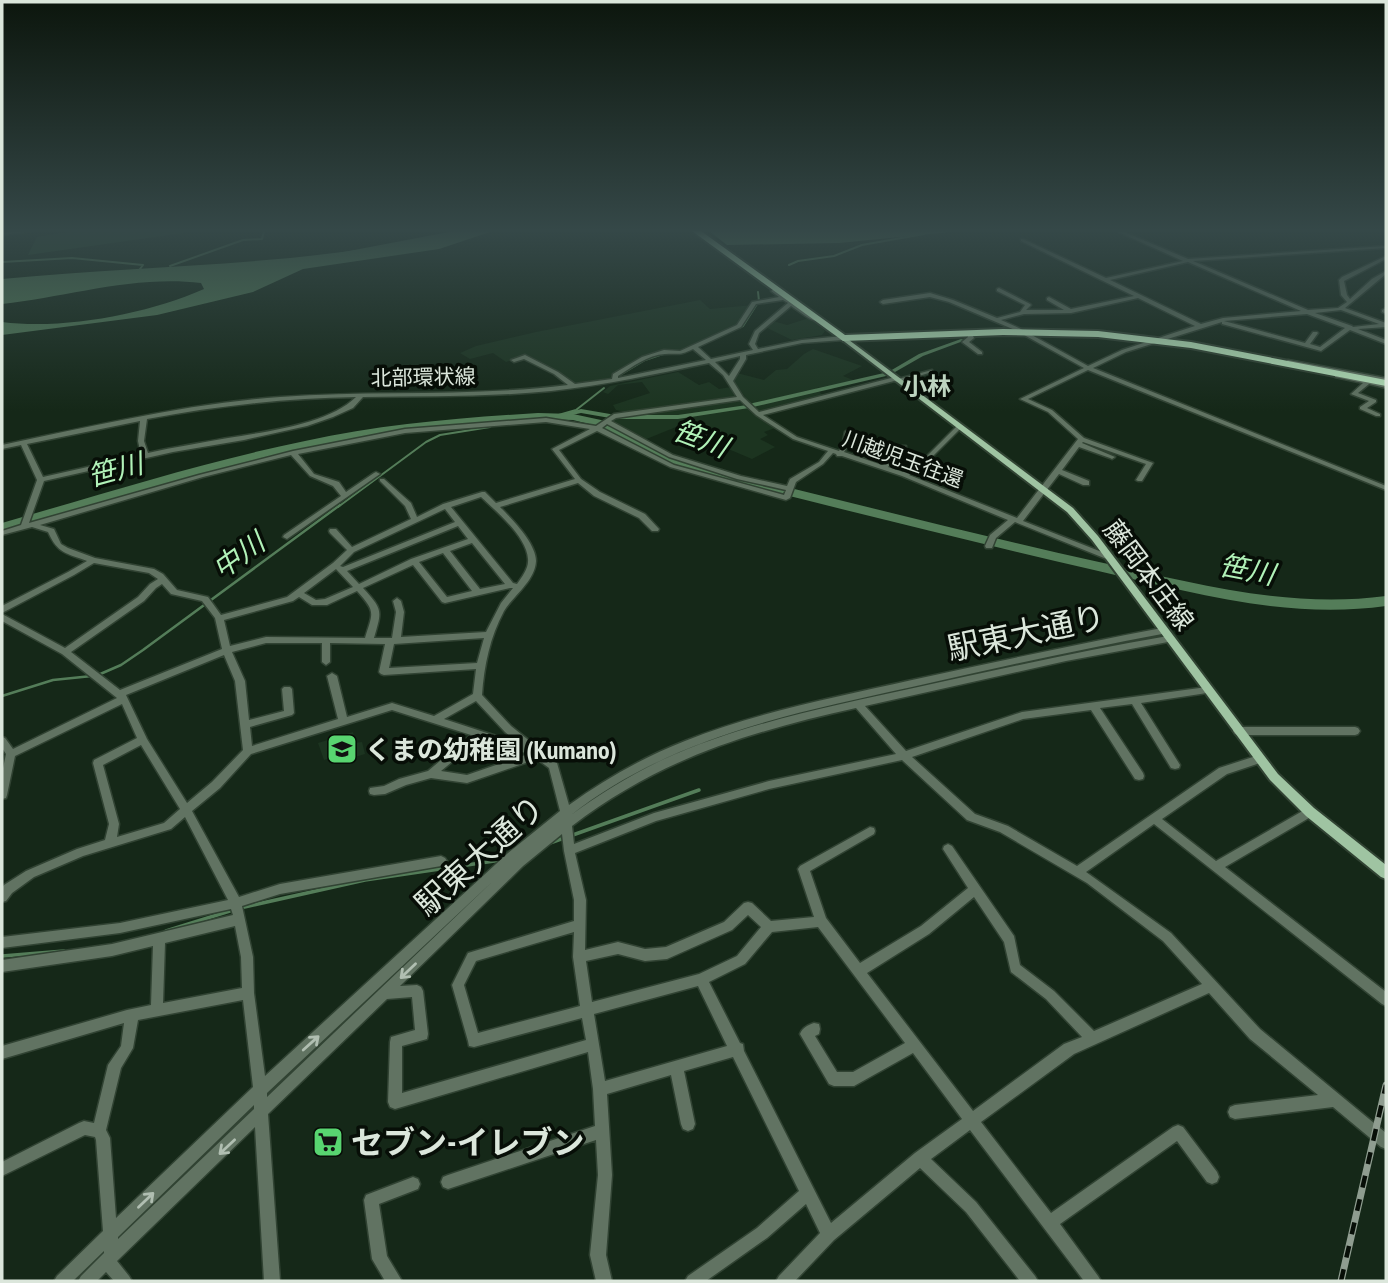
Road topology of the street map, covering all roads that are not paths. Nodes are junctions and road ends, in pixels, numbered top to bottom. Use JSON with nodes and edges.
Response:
{"nodes":[{"id":1,"x":776,"y":291,"type":"edge"},
{"id":2,"x":777,"y":291,"type":"edge"},
{"id":3,"x":1002,"y":291,"type":"edge"},
{"id":4,"x":1128,"y":291,"type":"edge"},
{"id":5,"x":1259,"y":291,"type":"edge"},
{"id":6,"x":1342,"y":291,"type":"edge"},
{"id":7,"x":1361,"y":291,"type":"edge"},
{"id":8,"x":1139,"y":296,"type":"junction"},
{"id":9,"x":783,"y":298,"type":"junction"},
{"id":10,"x":1049,"y":299,"type":"dead end"},
{"id":11,"x":883,"y":302,"type":"dead end"},
{"id":12,"x":1350,"y":302,"type":"junction"},
{"id":13,"x":790,"y":304,"type":"junction"},
{"id":14,"x":1341,"y":307,"type":"junction"},
{"id":15,"x":1071,"y":311,"type":"junction"},
{"id":16,"x":1024,"y":312,"type":"junction"},
{"id":17,"x":1310,"y":313,"type":"junction"},
{"id":18,"x":997,"y":320,"type":"junction"},
{"id":19,"x":822,"y":321,"type":"junction"},
{"id":20,"x":1219,"y":321,"type":"junction"},
{"id":21,"x":1386,"y":325,"type":"edge"},
{"id":22,"x":1200,"y":326,"type":"junction"},
{"id":23,"x":1351,"y":328,"type":"junction"},
{"id":24,"x":1022,"y":332,"type":"junction"},
{"id":25,"x":1315,"y":333,"type":"dead end"},
{"id":26,"x":970,"y":335,"type":"junction"},
{"id":27,"x":843,"y":338,"type":"junction"},
{"id":28,"x":1160,"y":341,"type":"junction"},
{"id":29,"x":1386,"y":342,"type":"edge"},
{"id":30,"x":1306,"y":346,"type":"junction"},
{"id":31,"x":694,"y":347,"type":"junction"},
{"id":32,"x":756,"y":351,"type":"junction"},
{"id":33,"x":980,"y":353,"type":"dead end"},
{"id":34,"x":743,"y":354,"type":"junction"},
{"id":35,"x":514,"y":360,"type":"dead end"},
{"id":36,"x":1275,"y":360,"type":"junction"},
{"id":37,"x":712,"y":361,"type":"junction"},
{"id":38,"x":1090,"y":369,"type":"junction"},
{"id":39,"x":930,"y":371,"type":"dead end"},
{"id":40,"x":730,"y":380,"type":"junction"},
{"id":41,"x":896,"y":380,"type":"junction"},
{"id":42,"x":615,"y":381,"type":"junction"},
{"id":43,"x":1368,"y":383,"type":"junction"},
{"id":44,"x":1386,"y":383,"type":"edge"},
{"id":45,"x":573,"y":386,"type":"junction"},
{"id":46,"x":362,"y":395,"type":"junction"},
{"id":47,"x":741,"y":398,"type":"junction"},
{"id":48,"x":758,"y":414,"type":"junction"},
{"id":49,"x":1378,"y":415,"type":"dead end"},
{"id":50,"x":144,"y":418,"type":"junction"},
{"id":51,"x":606,"y":421,"type":"junction"},
{"id":52,"x":960,"y":426,"type":"junction"},
{"id":53,"x":597,"y":428,"type":"junction"},
{"id":54,"x":848,"y":432,"type":"dead end"},
{"id":55,"x":1080,"y":441,"type":"junction"},
{"id":56,"x":23,"y":443,"type":"junction"},
{"id":57,"x":2,"y":447,"type":"edge"},
{"id":58,"x":904,"y":447,"type":"dead end"},
{"id":59,"x":293,"y":453,"type":"junction"},
{"id":60,"x":835,"y":453,"type":"junction"},
{"id":61,"x":145,"y":456,"type":"junction"},
{"id":62,"x":1112,"y":457,"type":"dead end"},
{"id":63,"x":882,"y":468,"type":"junction"},
{"id":64,"x":1059,"y":471,"type":"junction"},
{"id":65,"x":904,"y":475,"type":"junction"},
{"id":66,"x":41,"y":480,"type":"junction"},
{"id":67,"x":579,"y":480,"type":"junction"},
{"id":68,"x":1140,"y":480,"type":"dead end"},
{"id":69,"x":1086,"y":483,"type":"dead end"},
{"id":70,"x":1386,"y":488,"type":"edge"},
{"id":71,"x":1046,"y":489,"type":"junction"},
{"id":72,"x":788,"y":493,"type":"junction"},
{"id":73,"x":345,"y":496,"type":"junction"},
{"id":74,"x":446,"y":506,"type":"junction"},
{"id":75,"x":495,"y":506,"type":"junction"},
{"id":76,"x":415,"y":520,"type":"junction"},
{"id":77,"x":1017,"y":520,"type":"junction"},
{"id":78,"x":458,"y":523,"type":"junction"},
{"id":79,"x":27,"y":525,"type":"junction"},
{"id":80,"x":655,"y":529,"type":"dead end"},
{"id":81,"x":333,"y":531,"type":"dead end"},
{"id":82,"x":2,"y":533,"type":"edge"},
{"id":83,"x":287,"y":537,"type":"dead end"},
{"id":84,"x":472,"y":540,"type":"junction"},
{"id":85,"x":989,"y":546,"type":"dead end"},
{"id":86,"x":351,"y":550,"type":"junction"},
{"id":87,"x":445,"y":550,"type":"junction"},
{"id":88,"x":93,"y":559,"type":"junction"},
{"id":89,"x":414,"y":561,"type":"junction"},
{"id":90,"x":1114,"y":565,"type":"junction"},
{"id":91,"x":339,"y":568,"type":"junction"},
{"id":92,"x":163,"y":580,"type":"junction"},
{"id":93,"x":514,"y":586,"type":"junction"},
{"id":94,"x":358,"y":587,"type":"junction"},
{"id":95,"x":299,"y":593,"type":"junction"},
{"id":96,"x":478,"y":593,"type":"junction"},
{"id":97,"x":397,"y":601,"type":"dead end"},
{"id":98,"x":2,"y":610,"type":"edge"},
{"id":99,"x":2,"y":617,"type":"edge"},
{"id":100,"x":219,"y":618,"type":"junction"},
{"id":101,"x":490,"y":635,"type":"junction"},
{"id":102,"x":1165,"y":635,"type":"junction"},
{"id":103,"x":369,"y":639,"type":"junction"},
{"id":104,"x":326,"y":641,"type":"junction"},
{"id":105,"x":393,"y":641,"type":"junction"},
{"id":106,"x":228,"y":650,"type":"junction"},
{"id":107,"x":65,"y":652,"type":"junction"},
{"id":108,"x":326,"y":662,"type":"dead end"},
{"id":109,"x":481,"y":666,"type":"junction"},
{"id":110,"x":332,"y":677,"type":"dead end"},
{"id":111,"x":287,"y":689,"type":"dead end"},
{"id":112,"x":1207,"y":690,"type":"junction"},
{"id":113,"x":122,"y":696,"type":"junction"},
{"id":114,"x":477,"y":696,"type":"junction"},
{"id":115,"x":1133,"y":700,"type":"junction"},
{"id":116,"x":858,"y":704,"type":"junction"},
{"id":117,"x":1094,"y":706,"type":"junction"},
{"id":118,"x":434,"y":720,"type":"junction"},
{"id":119,"x":343,"y":721,"type":"junction"},
{"id":120,"x":246,"y":724,"type":"junction"},
{"id":121,"x":1238,"y":731,"type":"junction"},
{"id":122,"x":1354,"y":731,"type":"dead end"},
{"id":123,"x":478,"y":735,"type":"junction"},
{"id":124,"x":143,"y":740,"type":"junction"},
{"id":125,"x":2,"y":741,"type":"edge"},
{"id":126,"x":248,"y":751,"type":"junction"},
{"id":127,"x":540,"y":753,"type":"junction"},
{"id":128,"x":11,"y":754,"type":"junction"},
{"id":129,"x":904,"y":756,"type":"junction"},
{"id":130,"x":1259,"y":759,"type":"junction"},
{"id":131,"x":1175,"y":765,"type":"dead end"},
{"id":132,"x":431,"y":774,"type":"junction"},
{"id":133,"x":1139,"y":776,"type":"dead end"},
{"id":134,"x":374,"y":791,"type":"dead end"},
{"id":135,"x":2,"y":795,"type":"edge"},
{"id":136,"x":187,"y":812,"type":"junction"},
{"id":137,"x":1310,"y":812,"type":"junction"},
{"id":138,"x":567,"y":818,"type":"junction"},
{"id":139,"x":1154,"y":818,"type":"junction"},
{"id":140,"x":870,"y":831,"type":"dead end"},
{"id":141,"x":110,"y":844,"type":"junction"},
{"id":142,"x":948,"y":849,"type":"dead end"},
{"id":143,"x":569,"y":851,"type":"junction"},
{"id":144,"x":441,"y":861,"type":"dead end"},
{"id":145,"x":1214,"y":867,"type":"junction"},
{"id":146,"x":1077,"y":872,"type":"junction"},
{"id":147,"x":1386,"y":873,"type":"edge"},
{"id":148,"x":975,"y":890,"type":"junction"},
{"id":149,"x":2,"y":897,"type":"edge"},
{"id":150,"x":239,"y":913,"type":"junction"},
{"id":151,"x":821,"y":921,"type":"junction"},
{"id":152,"x":580,"y":925,"type":"junction"},
{"id":153,"x":769,"y":927,"type":"junction"},
{"id":154,"x":159,"y":941,"type":"junction"},
{"id":155,"x":2,"y":943,"type":"edge"},
{"id":156,"x":579,"y":957,"type":"junction"},
{"id":157,"x":2,"y":966,"type":"edge"},
{"id":158,"x":859,"y":971,"type":"junction"},
{"id":159,"x":701,"y":979,"type":"junction"},
{"id":160,"x":1211,"y":986,"type":"junction"},
{"id":161,"x":248,"y":993,"type":"junction"},
{"id":162,"x":385,"y":993,"type":"junction"},
{"id":163,"x":1386,"y":1000,"type":"edge"},
{"id":164,"x":157,"y":1010,"type":"junction"},
{"id":165,"x":588,"y":1012,"type":"junction"},
{"id":166,"x":132,"y":1015,"type":"junction"},
{"id":167,"x":814,"y":1030,"type":"dead end"},
{"id":168,"x":1091,"y":1037,"type":"junction"},
{"id":169,"x":593,"y":1044,"type":"junction"},
{"id":170,"x":914,"y":1045,"type":"junction"},
{"id":171,"x":738,"y":1049,"type":"junction"},
{"id":172,"x":2,"y":1052,"type":"edge"},
{"id":173,"x":676,"y":1067,"type":"junction"},
{"id":174,"x":600,"y":1089,"type":"junction"},
{"id":175,"x":260,"y":1090,"type":"junction"},
{"id":176,"x":1333,"y":1100,"type":"junction"},
{"id":177,"x":1235,"y":1112,"type":"dead end"},
{"id":178,"x":262,"y":1114,"type":"junction"},
{"id":179,"x":969,"y":1120,"type":"junction"},
{"id":180,"x":688,"y":1124,"type":"dead end"},
{"id":181,"x":99,"y":1131,"type":"junction"},
{"id":182,"x":602,"y":1131,"type":"junction"},
{"id":183,"x":1386,"y":1142,"type":"edge"},
{"id":184,"x":920,"y":1158,"type":"junction"},
{"id":185,"x":2,"y":1169,"type":"edge"},
{"id":186,"x":1212,"y":1177,"type":"dead end"},
{"id":187,"x":448,"y":1182,"type":"dead end"},
{"id":188,"x":412,"y":1184,"type":"dead end"},
{"id":189,"x":808,"y":1193,"type":"junction"},
{"id":190,"x":1049,"y":1223,"type":"junction"},
{"id":191,"x":110,"y":1234,"type":"junction"},
{"id":192,"x":829,"y":1236,"type":"junction"},
{"id":193,"x":110,"y":1258,"type":"junction"},
{"id":194,"x":789,"y":1279,"type":"edge"},
{"id":195,"x":62,"y":1281,"type":"edge"},
{"id":196,"x":86,"y":1281,"type":"edge"},
{"id":197,"x":124,"y":1281,"type":"edge"},
{"id":198,"x":272,"y":1281,"type":"edge"},
{"id":199,"x":394,"y":1281,"type":"edge"},
{"id":200,"x":604,"y":1281,"type":"edge"},
{"id":201,"x":692,"y":1281,"type":"edge"},
{"id":202,"x":1030,"y":1281,"type":"edge"},
{"id":203,"x":1093,"y":1281,"type":"edge"}],
"edges":[{"from":1,"to":9,"type":"street"},
{"from":2,"to":19,"type":"highway"},
{"from":3,"to":16,"type":"street"},
{"from":4,"to":8,"type":"street"},
{"from":5,"to":17,"type":"street"},
{"from":6,"to":12,"type":"street"},
{"from":7,"to":12,"type":"street"},
{"from":8,"to":15,"type":"street"},
{"from":8,"to":22,"type":"street"},
{"from":9,"to":13,"type":"street"},
{"from":9,"to":31,"type":"street"},
{"from":10,"to":15,"type":"street"},
{"from":11,"to":18,"type":"street"},
{"from":12,"to":14,"type":"street"},
{"from":13,"to":19,"type":"street"},
{"from":13,"to":32,"type":"street"},
{"from":14,"to":17,"type":"street"},
{"from":14,"to":21,"type":"street"},
{"from":15,"to":16,"type":"street"},
{"from":16,"to":18,"type":"street"},
{"from":17,"to":20,"type":"street"},
{"from":17,"to":23,"type":"street"},
{"from":18,"to":24,"type":"street"},
{"from":19,"to":27,"type":"highway"},
{"from":20,"to":22,"type":"street"},
{"from":20,"to":30,"type":"street"},
{"from":21,"to":23,"type":"street"},
{"from":22,"to":28,"type":"street"},
{"from":23,"to":29,"type":"street"},
{"from":23,"to":30,"type":"street"},
{"from":24,"to":26,"type":"highway"},
{"from":24,"to":27,"type":"highway"},
{"from":24,"to":28,"type":"highway"},
{"from":24,"to":38,"type":"street"},
{"from":25,"to":30,"type":"street"},
{"from":26,"to":27,"type":"highway"},
{"from":26,"to":33,"type":"street"},
{"from":27,"to":32,"type":"street","name":"北部環状線"},
{"from":27,"to":41,"type":"main road","name":"藤岡本庄線"},
{"from":28,"to":36,"type":"highway"},
{"from":28,"to":38,"type":"street"},
{"from":31,"to":37,"type":"street","name":"川越児玉往還"},
{"from":31,"to":42,"type":"street"},
{"from":32,"to":34,"type":"street","name":"北部環状線"},
{"from":34,"to":37,"type":"street","name":"北部環状線"},
{"from":34,"to":40,"type":"street"},
{"from":35,"to":45,"type":"street"},
{"from":36,"to":43,"type":"street"},
{"from":36,"to":44,"type":"highway"},
{"from":37,"to":40,"type":"street","name":"川越児玉往還"},
{"from":37,"to":42,"type":"street","name":"北部環状線"},
{"from":38,"to":55,"type":"street"},
{"from":38,"to":70,"type":"street"},
{"from":39,"to":41,"type":"street"},
{"from":40,"to":47,"type":"street","name":"川越児玉往還"},
{"from":41,"to":48,"type":"street"},
{"from":41,"to":52,"type":"main road","name":"藤岡本庄線"},
{"from":42,"to":45,"type":"street","name":"北部環状線"},
{"from":43,"to":44,"type":"street"},
{"from":43,"to":49,"type":"street"},
{"from":45,"to":46,"type":"street","name":"北部環状線"},
{"from":46,"to":50,"type":"street","name":"北部環状線"},
{"from":46,"to":61,"type":"street"},
{"from":47,"to":48,"type":"street","name":"川越児玉往還"},
{"from":47,"to":51,"type":"street"},
{"from":48,"to":60,"type":"street","name":"川越児玉往還"},
{"from":50,"to":56,"type":"street","name":"北部環状線"},
{"from":50,"to":61,"type":"street"},
{"from":51,"to":53,"type":"street"},
{"from":51,"to":72,"type":"street"},
{"from":52,"to":65,"type":"street"},
{"from":52,"to":71,"type":"main road","name":"藤岡本庄線"},
{"from":53,"to":59,"type":"street"},
{"from":53,"to":67,"type":"street"},
{"from":53,"to":72,"type":"street"},
{"from":54,"to":60,"type":"street"},
{"from":55,"to":62,"type":"street"},
{"from":55,"to":64,"type":"street"},
{"from":55,"to":68,"type":"street"},
{"from":56,"to":57,"type":"street","name":"北部環状線"},
{"from":56,"to":66,"type":"street"},
{"from":58,"to":63,"type":"street"},
{"from":59,"to":73,"type":"street"},
{"from":59,"to":79,"type":"street"},
{"from":60,"to":63,"type":"street","name":"川越児玉往還"},
{"from":60,"to":72,"type":"street"},
{"from":61,"to":66,"type":"street"},
{"from":63,"to":65,"type":"street","name":"川越児玉往還"},
{"from":64,"to":69,"type":"street"},
{"from":64,"to":71,"type":"street"},
{"from":65,"to":77,"type":"street","name":"川越児玉往還"},
{"from":66,"to":79,"type":"street"},
{"from":67,"to":75,"type":"street"},
{"from":67,"to":80,"type":"street"},
{"from":71,"to":77,"type":"street"},
{"from":71,"to":90,"type":"main road","name":"藤岡本庄線"},
{"from":73,"to":76,"type":"street"},
{"from":73,"to":83,"type":"street"},
{"from":74,"to":75,"type":"street"},
{"from":74,"to":76,"type":"street"},
{"from":74,"to":78,"type":"street"},
{"from":75,"to":93,"type":"street"},
{"from":76,"to":86,"type":"street"},
{"from":77,"to":85,"type":"street"},
{"from":77,"to":90,"type":"street","name":"川越児玉往還"},
{"from":78,"to":84,"type":"street"},
{"from":78,"to":91,"type":"street"},
{"from":79,"to":82,"type":"street"},
{"from":79,"to":88,"type":"street"},
{"from":81,"to":86,"type":"street"},
{"from":84,"to":87,"type":"street"},
{"from":84,"to":93,"type":"street"},
{"from":86,"to":91,"type":"street"},
{"from":87,"to":89,"type":"street"},
{"from":87,"to":96,"type":"street"},
{"from":88,"to":92,"type":"street"},
{"from":88,"to":98,"type":"street"},
{"from":89,"to":94,"type":"street"},
{"from":89,"to":96,"type":"street"},
{"from":90,"to":102,"type":"main road","name":"藤岡本庄線"},
{"from":91,"to":94,"type":"street"},
{"from":91,"to":95,"type":"street"},
{"from":92,"to":100,"type":"street"},
{"from":92,"to":107,"type":"street"},
{"from":93,"to":96,"type":"street"},
{"from":93,"to":101,"type":"street"},
{"from":94,"to":95,"type":"street"},
{"from":94,"to":103,"type":"street"},
{"from":95,"to":100,"type":"street"},
{"from":97,"to":105,"type":"street"},
{"from":99,"to":107,"type":"street"},
{"from":100,"to":106,"type":"street"},
{"from":101,"to":105,"type":"street"},
{"from":101,"to":109,"type":"street"},
{"from":102,"to":112,"type":"main road","name":"藤岡本庄線"},
{"from":102,"to":116,"type":"street","name":"駅東大通り"},
{"from":102,"to":138,"type":"street","name":"駅東大通り"},
{"from":103,"to":104,"type":"street"},
{"from":103,"to":105,"type":"street"},
{"from":104,"to":106,"type":"street"},
{"from":104,"to":108,"type":"street"},
{"from":105,"to":109,"type":"street"},
{"from":106,"to":113,"type":"street"},
{"from":106,"to":120,"type":"street"},
{"from":107,"to":113,"type":"street"},
{"from":109,"to":114,"type":"street"},
{"from":110,"to":119,"type":"street"},
{"from":111,"to":120,"type":"street"},
{"from":112,"to":115,"type":"street"},
{"from":112,"to":121,"type":"main road","name":"藤岡本庄線"},
{"from":113,"to":124,"type":"street"},
{"from":113,"to":128,"type":"street"},
{"from":114,"to":118,"type":"street"},
{"from":114,"to":127,"type":"street"},
{"from":115,"to":117,"type":"street"},
{"from":115,"to":131,"type":"street"},
{"from":116,"to":129,"type":"street"},
{"from":116,"to":138,"type":"street","name":"駅東大通り"},
{"from":117,"to":129,"type":"street"},
{"from":117,"to":133,"type":"street"},
{"from":118,"to":119,"type":"street"},
{"from":118,"to":123,"type":"street"},
{"from":119,"to":126,"type":"street"},
{"from":120,"to":126,"type":"street"},
{"from":121,"to":122,"type":"street"},
{"from":121,"to":130,"type":"main road","name":"藤岡本庄線"},
{"from":123,"to":127,"type":"street"},
{"from":123,"to":132,"type":"street"},
{"from":124,"to":136,"type":"street"},
{"from":124,"to":141,"type":"street"},
{"from":125,"to":128,"type":"street"},
{"from":126,"to":136,"type":"street"},
{"from":127,"to":132,"type":"street"},
{"from":127,"to":138,"type":"street"},
{"from":128,"to":135,"type":"street"},
{"from":129,"to":143,"type":"street"},
{"from":129,"to":146,"type":"street"},
{"from":130,"to":137,"type":"main road","name":"藤岡本庄線"},
{"from":130,"to":139,"type":"street"},
{"from":132,"to":134,"type":"street"},
{"from":136,"to":141,"type":"street"},
{"from":136,"to":150,"type":"street"},
{"from":137,"to":145,"type":"street"},
{"from":137,"to":147,"type":"main road","name":"藤岡本庄線"},
{"from":138,"to":143,"type":"street"},
{"from":138,"to":162,"type":"street","name":"駅東大通り","one_way":true},
{"from":175,"to":138,"type":"street","name":"駅東大通り","one_way":true},
{"from":139,"to":145,"type":"street"},
{"from":139,"to":146,"type":"street"},
{"from":140,"to":151,"type":"street"},
{"from":141,"to":149,"type":"street"},
{"from":142,"to":148,"type":"street"},
{"from":143,"to":152,"type":"street"},
{"from":144,"to":150,"type":"street"},
{"from":145,"to":163,"type":"street"},
{"from":146,"to":160,"type":"street"},
{"from":148,"to":158,"type":"street"},
{"from":148,"to":168,"type":"street"},
{"from":150,"to":154,"type":"street"},
{"from":150,"to":155,"type":"street"},
{"from":150,"to":161,"type":"street"},
{"from":151,"to":153,"type":"street"},
{"from":151,"to":158,"type":"street"},
{"from":152,"to":156,"type":"street"},
{"from":152,"to":165,"type":"street"},
{"from":153,"to":156,"type":"street"},
{"from":153,"to":159,"type":"street"},
{"from":154,"to":157,"type":"street"},
{"from":154,"to":164,"type":"street"},
{"from":156,"to":165,"type":"street"},
{"from":158,"to":170,"type":"street"},
{"from":159,"to":165,"type":"street"},
{"from":159,"to":171,"type":"street"},
{"from":160,"to":168,"type":"street"},
{"from":160,"to":176,"type":"street"},
{"from":161,"to":164,"type":"street"},
{"from":161,"to":175,"type":"street"},
{"from":162,"to":169,"type":"street"},
{"from":162,"to":178,"type":"street","name":"駅東大通り"},
{"from":164,"to":166,"type":"street"},
{"from":165,"to":169,"type":"street"},
{"from":166,"to":172,"type":"street"},
{"from":166,"to":181,"type":"street"},
{"from":167,"to":170,"type":"street"},
{"from":168,"to":179,"type":"street"},
{"from":169,"to":174,"type":"street"},
{"from":170,"to":179,"type":"street"},
{"from":171,"to":173,"type":"street"},
{"from":171,"to":189,"type":"street"},
{"from":173,"to":174,"type":"street"},
{"from":173,"to":180,"type":"street"},
{"from":174,"to":182,"type":"street"},
{"from":175,"to":178,"type":"street"},
{"from":191,"to":175,"type":"street","name":"駅東大通り","one_way":true},
{"from":176,"to":177,"type":"street"},
{"from":176,"to":183,"type":"street"},
{"from":178,"to":193,"type":"street","name":"駅東大通り","one_way":true},
{"from":178,"to":198,"type":"street"},
{"from":179,"to":184,"type":"street"},
{"from":179,"to":190,"type":"street"},
{"from":181,"to":185,"type":"street"},
{"from":181,"to":191,"type":"street"},
{"from":182,"to":187,"type":"street"},
{"from":182,"to":200,"type":"street"},
{"from":184,"to":192,"type":"street"},
{"from":184,"to":202,"type":"street"},
{"from":186,"to":190,"type":"street"},
{"from":188,"to":199,"type":"street"},
{"from":189,"to":192,"type":"street"},
{"from":189,"to":201,"type":"street"},
{"from":190,"to":203,"type":"street"},
{"from":191,"to":193,"type":"street"},
{"from":191,"to":195,"type":"street","name":"駅東大通り"},
{"from":192,"to":194,"type":"street"},
{"from":193,"to":196,"type":"street","name":"駅東大通り"},
{"from":193,"to":197,"type":"street"}]}
